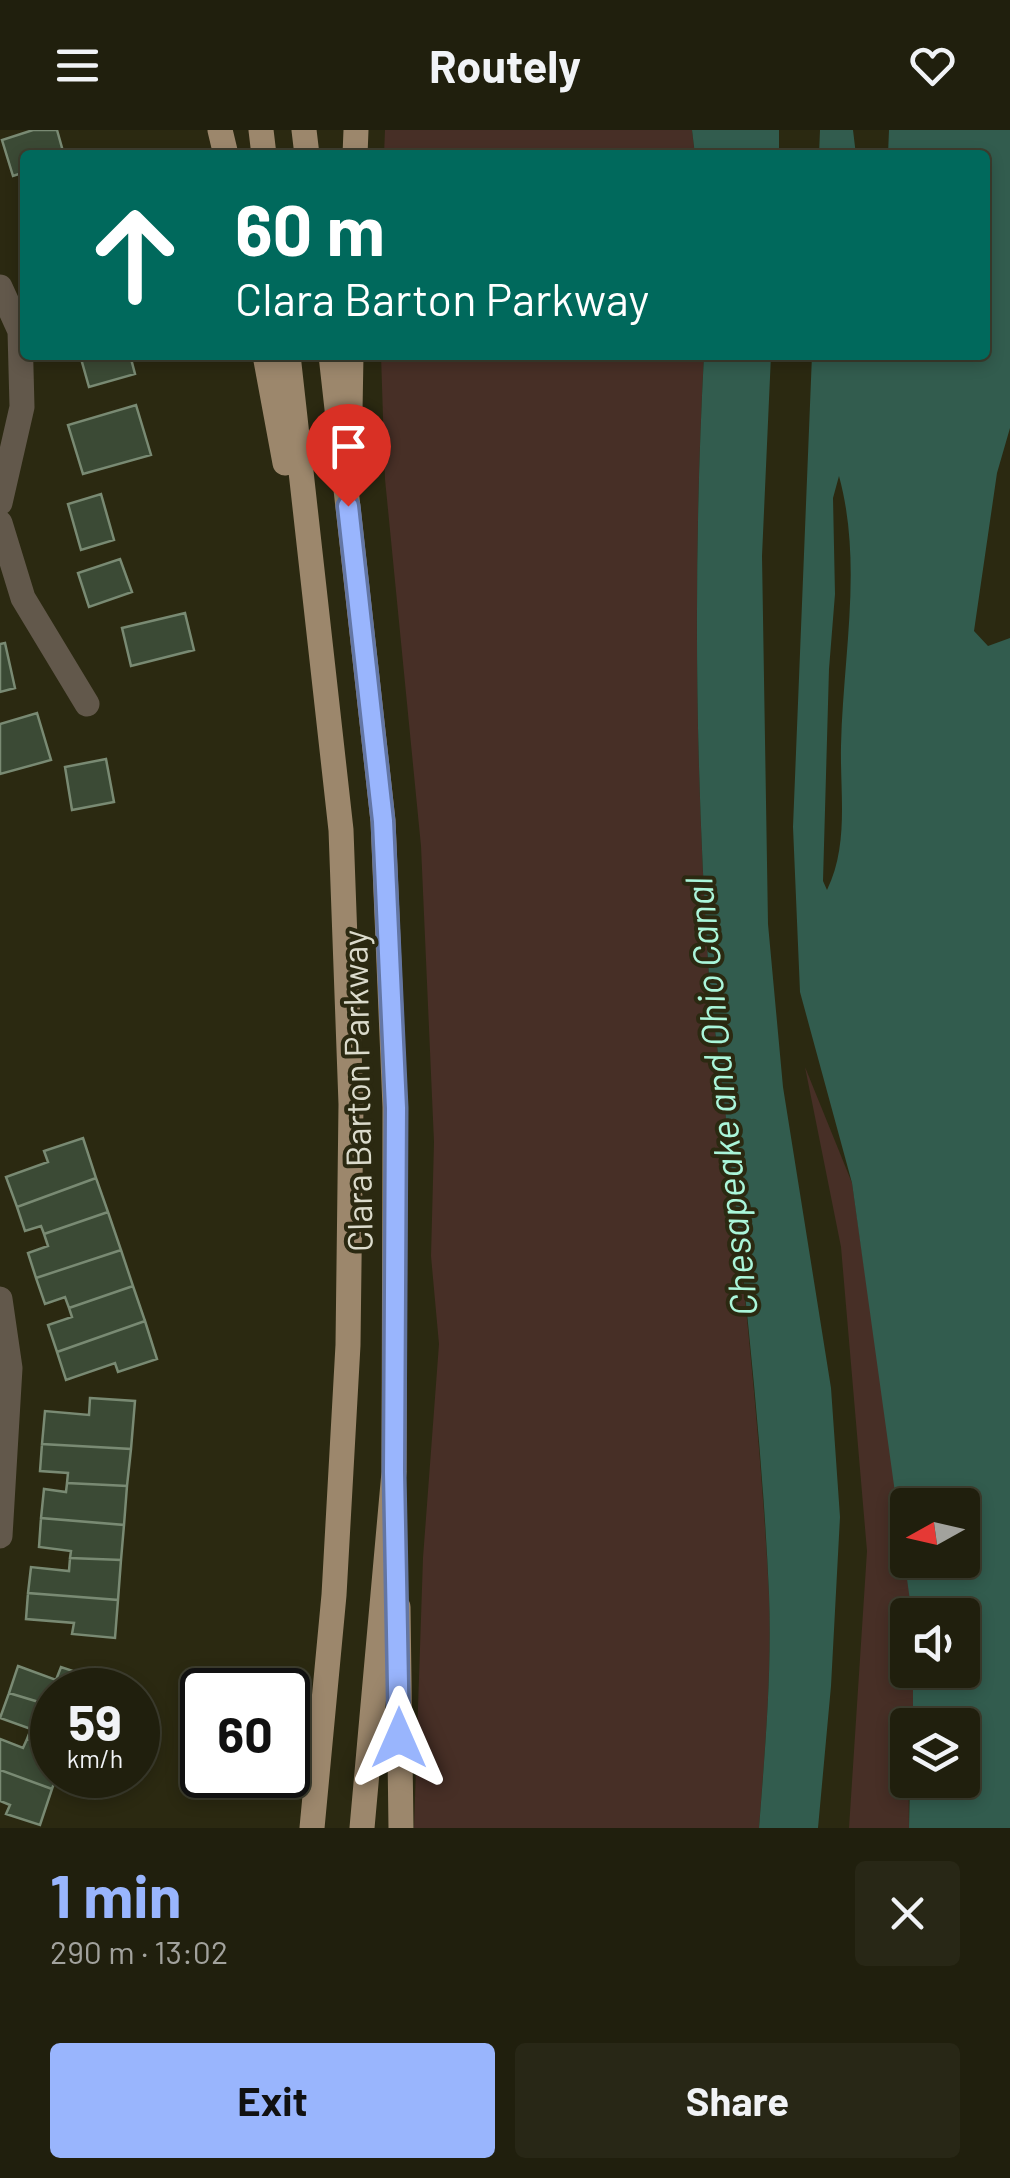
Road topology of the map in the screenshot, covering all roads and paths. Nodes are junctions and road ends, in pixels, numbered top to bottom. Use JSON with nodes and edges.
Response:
{"nodes":[{"id":1,"x":0,"y":286,"type":"edge"},
{"id":2,"x":20,"y":331,"type":"edge"},
{"id":3,"x":21,"y":360,"type":"edge"},
{"id":4,"x":266,"y":360,"type":"edge"},
{"id":5,"x":289,"y":360,"type":"edge"},
{"id":6,"x":331,"y":360,"type":"edge"},
{"id":7,"x":351,"y":360,"type":"edge"},
{"id":8,"x":0,"y":502,"type":"edge"},
{"id":9,"x":348,"y":506,"type":"junction"},
{"id":10,"x":0,"y":523,"type":"edge"},
{"id":11,"x":329,"y":700,"type":"junction"},
{"id":12,"x":86,"y":704,"type":"dead end"},
{"id":13,"x":0,"y":1299,"type":"edge"},
{"id":14,"x":394,"y":1472,"type":"junction"},
{"id":15,"x":0,"y":1536,"type":"edge"},
{"id":16,"x":312,"y":1828,"type":"edge"},
{"id":17,"x":362,"y":1828,"type":"edge"},
{"id":18,"x":401,"y":1828,"type":"edge"}],
"edges":[{"from":1,"to":2,"type":"street"},
{"from":3,"to":8,"type":"street"},
{"from":4,"to":11,"type":"main road"},
{"from":5,"to":11,"type":"main road","name":"Clara Barton Parkway"},
{"from":6,"to":9,"type":"main road","name":"Clara Barton Parkway"},
{"from":7,"to":9,"type":"main road"},
{"from":9,"to":14,"type":"main road","name":"Clara Barton Parkway"},
{"from":10,"to":12,"type":"street"},
{"from":11,"to":16,"type":"main road","name":"Clara Barton Parkway"},
{"from":13,"to":15,"type":"street"},
{"from":14,"to":17,"type":"main road","name":"Clara Barton Parkway"},
{"from":14,"to":18,"type":"main road"}]}
